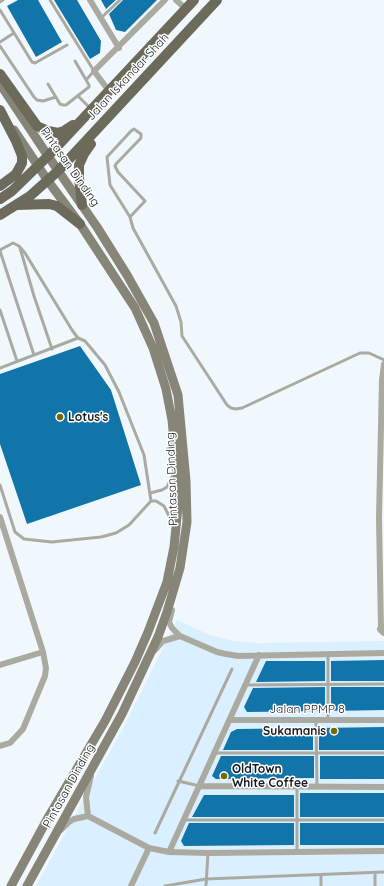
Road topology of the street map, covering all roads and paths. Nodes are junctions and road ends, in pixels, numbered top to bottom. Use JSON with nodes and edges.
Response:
{"nodes":[{"id":1,"x":3,"y":0,"type":"edge"},
{"id":2,"x":50,"y":0,"type":"edge"},
{"id":3,"x":90,"y":0,"type":"edge"},
{"id":4,"x":120,"y":0,"type":"edge"},
{"id":5,"x":165,"y":0,"type":"edge"},
{"id":6,"x":176,"y":0,"type":"edge"},
{"id":7,"x":194,"y":0,"type":"edge"},
{"id":8,"x":217,"y":0,"type":"edge"},
{"id":9,"x":0,"y":2,"type":"edge"},
{"id":10,"x":186,"y":9,"type":"junction"},
{"id":11,"x":0,"y":10,"type":"edge"},
{"id":12,"x":101,"y":18,"type":"junction"},
{"id":13,"x":14,"y":33,"type":"junction"},
{"id":14,"x":0,"y":42,"type":"edge"},
{"id":15,"x":67,"y":45,"type":"dead end"},
{"id":16,"x":0,"y":46,"type":"edge"},
{"id":17,"x":119,"y":48,"type":"junction"},
{"id":18,"x":75,"y":61,"type":"dead end"},
{"id":19,"x":94,"y":71,"type":"junction"},
{"id":20,"x":0,"y":74,"type":"edge"},
{"id":21,"x":86,"y":80,"type":"junction"},
{"id":22,"x":0,"y":84,"type":"edge"},
{"id":23,"x":48,"y":84,"type":"dead end"},
{"id":24,"x":109,"y":91,"type":"junction"},
{"id":25,"x":78,"y":96,"type":"junction"},
{"id":26,"x":56,"y":97,"type":"junction"},
{"id":27,"x":117,"y":108,"type":"junction"},
{"id":28,"x":0,"y":109,"type":"edge"},
{"id":29,"x":92,"y":109,"type":"junction"},
{"id":30,"x":83,"y":118,"type":"junction"},
{"id":31,"x":48,"y":156,"type":"junction"},
{"id":32,"x":38,"y":166,"type":"junction"},
{"id":33,"x":58,"y":171,"type":"junction"},
{"id":34,"x":48,"y":181,"type":"junction"},
{"id":35,"x":0,"y":186,"type":"edge"},
{"id":36,"x":0,"y":198,"type":"edge"},
{"id":37,"x":16,"y":205,"type":"junction"},
{"id":38,"x":82,"y":205,"type":"junction"},
{"id":39,"x":0,"y":215,"type":"edge"},
{"id":40,"x":130,"y":217,"type":"junction"},
{"id":41,"x":80,"y":224,"type":"junction"},
{"id":42,"x":19,"y":246,"type":"junction"},
{"id":43,"x":0,"y":251,"type":"edge"},
{"id":44,"x":0,"y":310,"type":"edge"},
{"id":45,"x":78,"y":338,"type":"junction"},
{"id":46,"x":52,"y":349,"type":"junction"},
{"id":47,"x":34,"y":355,"type":"junction"},
{"id":48,"x":384,"y":360,"type":"edge"},
{"id":49,"x":17,"y":361,"type":"junction"},
{"id":50,"x":384,"y":367,"type":"edge"},
{"id":51,"x":0,"y":368,"type":"edge"},
{"id":52,"x":383,"y":380,"type":"edge"},
{"id":53,"x":382,"y":411,"type":"edge"},
{"id":54,"x":177,"y":466,"type":"junction"},
{"id":55,"x":0,"y":485,"type":"edge"},
{"id":56,"x":150,"y":493,"type":"junction"},
{"id":57,"x":2,"y":499,"type":"edge"},
{"id":58,"x":151,"y":501,"type":"junction"},
{"id":59,"x":0,"y":517,"type":"edge"},
{"id":60,"x":382,"y":518,"type":"edge"},
{"id":61,"x":176,"y":530,"type":"junction"},
{"id":62,"x":180,"y":568,"type":"junction"},
{"id":63,"x":382,"y":631,"type":"edge"},
{"id":64,"x":180,"y":636,"type":"junction"},
{"id":65,"x":43,"y":652,"type":"junction"},
{"id":66,"x":384,"y":653,"type":"edge"},
{"id":67,"x":328,"y":654,"type":"junction"},
{"id":68,"x":259,"y":655,"type":"junction"},
{"id":69,"x":147,"y":660,"type":"junction"},
{"id":70,"x":0,"y":665,"type":"edge"},
{"id":71,"x":232,"y":669,"type":"dead end"},
{"id":72,"x":246,"y":684,"type":"junction"},
{"id":73,"x":328,"y":684,"type":"junction"},
{"id":74,"x":384,"y":684,"type":"edge"},
{"id":75,"x":230,"y":720,"type":"junction"},
{"id":76,"x":316,"y":720,"type":"junction"},
{"id":77,"x":328,"y":720,"type":"junction"},
{"id":78,"x":384,"y":720,"type":"edge"},
{"id":79,"x":0,"y":746,"type":"edge"},
{"id":80,"x":101,"y":752,"type":"junction"},
{"id":81,"x":215,"y":753,"type":"junction"},
{"id":82,"x":317,"y":753,"type":"junction"},
{"id":83,"x":384,"y":753,"type":"edge"},
{"id":84,"x":178,"y":782,"type":"junction"},
{"id":85,"x":200,"y":786,"type":"junction"},
{"id":86,"x":297,"y":786,"type":"junction"},
{"id":87,"x":317,"y":786,"type":"junction"},
{"id":88,"x":384,"y":787,"type":"edge"},
{"id":89,"x":88,"y":816,"type":"junction"},
{"id":90,"x":184,"y":820,"type":"junction"},
{"id":91,"x":297,"y":820,"type":"junction"},
{"id":92,"x":384,"y":820,"type":"edge"},
{"id":93,"x":154,"y":833,"type":"dead end"},
{"id":94,"x":48,"y":848,"type":"junction"},
{"id":95,"x":149,"y":848,"type":"junction"},
{"id":96,"x":384,"y":851,"type":"edge"},
{"id":97,"x":169,"y":852,"type":"junction"},
{"id":98,"x":297,"y":852,"type":"junction"},
{"id":99,"x":208,"y":854,"type":"junction"},
{"id":100,"x":384,"y":872,"type":"edge"},
{"id":101,"x":375,"y":873,"type":"junction"},
{"id":102,"x":321,"y":875,"type":"junction"},
{"id":103,"x":206,"y":879,"type":"junction"},
{"id":104,"x":11,"y":886,"type":"edge"},
{"id":105,"x":27,"y":886,"type":"edge"},
{"id":106,"x":131,"y":886,"type":"edge"},
{"id":107,"x":165,"y":886,"type":"edge"},
{"id":108,"x":206,"y":886,"type":"edge"},
{"id":109,"x":321,"y":886,"type":"edge"},
{"id":110,"x":375,"y":886,"type":"edge"}],
"edges":[{"from":1,"to":9,"type":"lane"},
{"from":2,"to":19,"type":"lane"},
{"from":3,"to":12,"type":"street"},
{"from":4,"to":12,"type":"lane"},
{"from":5,"to":17,"type":"street"},
{"from":6,"to":10,"type":"street"},
{"from":7,"to":10,"type":"main road","name":"Jalan Iskandar Shah"},
{"from":8,"to":27,"type":"main road","name":"Jalan Iskandar Shah"},
{"from":10,"to":24,"type":"main road","name":"Jalan Iskandar Shah"},
{"from":11,"to":13,"type":"lane"},
{"from":12,"to":17,"type":"street"},
{"from":13,"to":14,"type":"lane"},
{"from":13,"to":15,"type":"lane"},
{"from":16,"to":26,"type":"lane"},
{"from":17,"to":19,"type":"street"},
{"from":18,"to":21,"type":"lane"},
{"from":19,"to":21,"type":"lane"},
{"from":19,"to":24,"type":"street"},
{"from":20,"to":30,"type":"main road"},
{"from":21,"to":25,"type":"lane"},
{"from":22,"to":31,"type":"main road","name":"Pintasan Dinding"},
{"from":23,"to":26,"type":"lane"},
{"from":24,"to":29,"type":"main road","name":"Jalan Iskandar Shah"},
{"from":25,"to":26,"type":"lane"},
{"from":25,"to":29,"type":"lane"},
{"from":27,"to":33,"type":"main road","name":"Jalan Iskandar Shah"},
{"from":27,"to":38,"type":"main road"},
{"from":28,"to":32,"type":"main road","name":"Pintasan Dinding"},
{"from":28,"to":35,"type":"main road"},
{"from":29,"to":30,"type":"main road","name":"Jalan Iskandar Shah"},
{"from":30,"to":31,"type":"main road","name":"Jalan Iskandar Shah"},
{"from":31,"to":32,"type":"main road","name":"Jalan Iskandar Shah"},
{"from":31,"to":33,"type":"main road","name":"Pintasan Dinding"},
{"from":32,"to":34,"type":"main road","name":"Pintasan Dinding"},
{"from":32,"to":36,"type":"main road","name":"Jalan Iskandar Shah"},
{"from":33,"to":34,"type":"main road","name":"Jalan Iskandar Shah"},
{"from":33,"to":38,"type":"main road","name":"Pintasan Dinding"},
{"from":34,"to":37,"type":"main road","name":"Jalan Iskandar Shah"},
{"from":34,"to":41,"type":"main road","name":"Pintasan Dinding"},
{"from":37,"to":39,"type":"main road","name":"Jalan Iskandar Shah"},
{"from":37,"to":41,"type":"main road"},
{"from":38,"to":62,"type":"main road","name":"Pintasan Dinding"},
{"from":40,"to":40,"type":"lane"},
{"from":40,"to":48,"type":"lane"},
{"from":41,"to":54,"type":"main road","name":"Pintasan Dinding"},
{"from":42,"to":43,"type":"lane"},
{"from":42,"to":45,"type":"lane"},
{"from":42,"to":46,"type":"lane"},
{"from":43,"to":47,"type":"lane"},
{"from":44,"to":49,"type":"lane"},
{"from":45,"to":46,"type":"lane"},
{"from":45,"to":56,"type":"lane"},
{"from":46,"to":47,"type":"lane"},
{"from":47,"to":49,"type":"lane"},
{"from":49,"to":51,"type":"lane"},
{"from":50,"to":52,"type":"street"},
{"from":52,"to":53,"type":"street"},
{"from":53,"to":60,"type":"street"},
{"from":54,"to":56,"type":"lane"},
{"from":54,"to":61,"type":"main road","name":"Pintasan Dinding"},
{"from":55,"to":57,"type":"lane"},
{"from":56,"to":58,"type":"lane"},
{"from":57,"to":58,"type":"lane"},
{"from":58,"to":61,"type":"lane"},
{"from":59,"to":65,"type":"street"},
{"from":60,"to":63,"type":"street"},
{"from":61,"to":104,"type":"main road","name":"Pintasan Dinding"},
{"from":62,"to":64,"type":"street"},
{"from":62,"to":69,"type":"main road","name":"Pintasan Dinding"},
{"from":64,"to":68,"type":"street"},
{"from":64,"to":69,"type":"street"},
{"from":65,"to":70,"type":"street"},
{"from":65,"to":79,"type":"street"},
{"from":66,"to":67,"type":"street"},
{"from":67,"to":68,"type":"street"},
{"from":67,"to":73,"type":"lane"},
{"from":68,"to":72,"type":"street"},
{"from":69,"to":80,"type":"main road","name":"Pintasan Dinding"},
{"from":71,"to":84,"type":"lane"},
{"from":72,"to":73,"type":"lane"},
{"from":72,"to":75,"type":"street"},
{"from":73,"to":74,"type":"lane"},
{"from":73,"to":77,"type":"lane"},
{"from":75,"to":76,"type":"street","name":"Jalan PPMP 8"},
{"from":75,"to":81,"type":"street"},
{"from":76,"to":77,"type":"street","name":"Jalan PPMP 8"},
{"from":76,"to":82,"type":"lane"},
{"from":77,"to":78,"type":"street","name":"Jalan PPMP 8"},
{"from":80,"to":89,"type":"street"},
{"from":80,"to":94,"type":"main road","name":"Pintasan Dinding"},
{"from":81,"to":82,"type":"lane"},
{"from":81,"to":85,"type":"street"},
{"from":82,"to":83,"type":"lane"},
{"from":82,"to":87,"type":"lane"},
{"from":84,"to":85,"type":"lane"},
{"from":84,"to":93,"type":"lane"},
{"from":85,"to":86,"type":"street"},
{"from":85,"to":90,"type":"street"},
{"from":86,"to":87,"type":"street"},
{"from":86,"to":91,"type":"lane"},
{"from":87,"to":88,"type":"street"},
{"from":89,"to":94,"type":"street"},
{"from":89,"to":95,"type":"street"},
{"from":90,"to":91,"type":"lane"},
{"from":90,"to":97,"type":"street"},
{"from":91,"to":92,"type":"lane"},
{"from":91,"to":98,"type":"lane"},
{"from":94,"to":105,"type":"main road","name":"Pintasan Dinding"},
{"from":95,"to":97,"type":"street"},
{"from":95,"to":106,"type":"street"},
{"from":96,"to":98,"type":"street"},
{"from":97,"to":99,"type":"street"},
{"from":98,"to":99,"type":"street"},
{"from":99,"to":103,"type":"lane"},
{"from":100,"to":101,"type":"lane"},
{"from":101,"to":102,"type":"lane"},
{"from":101,"to":110,"type":"lane"},
{"from":102,"to":103,"type":"lane"},
{"from":102,"to":109,"type":"lane"},
{"from":103,"to":107,"type":"lane"},
{"from":103,"to":108,"type":"lane"}]}
